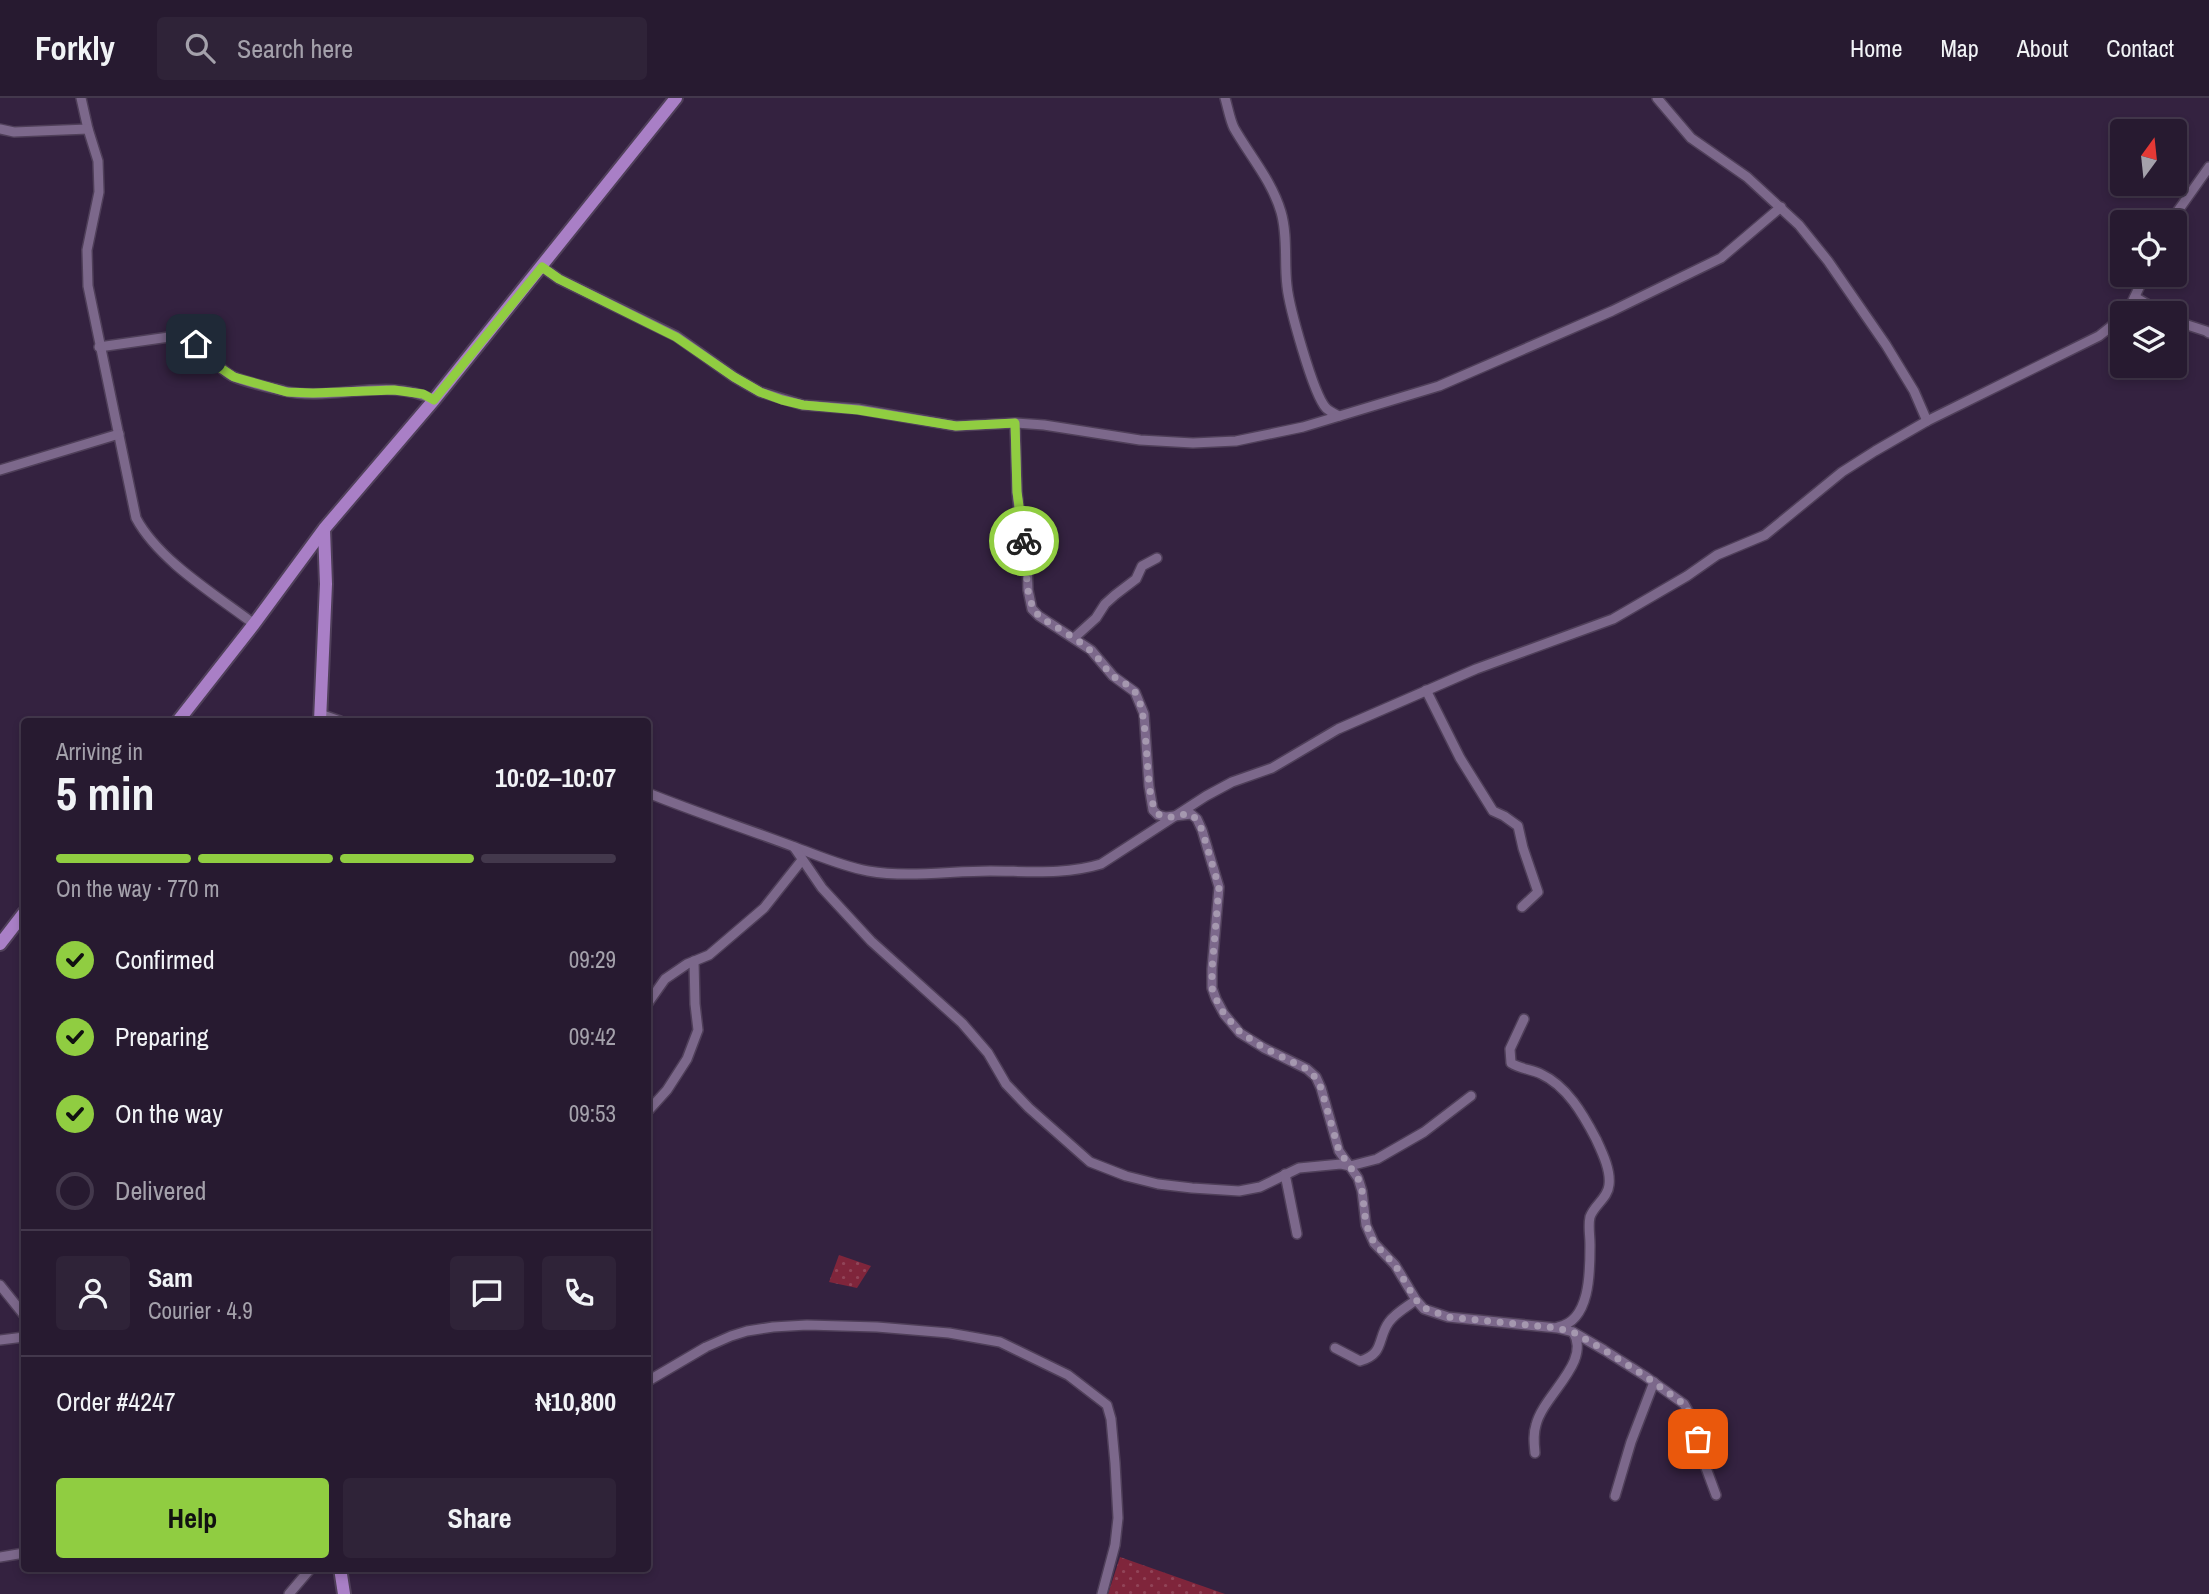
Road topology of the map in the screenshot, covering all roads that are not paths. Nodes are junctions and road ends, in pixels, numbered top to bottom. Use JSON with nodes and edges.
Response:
{"nodes":[{"id":1,"x":81,"y":98,"type":"edge"},
{"id":2,"x":676,"y":98,"type":"edge"},
{"id":3,"x":1225,"y":98,"type":"edge"},
{"id":4,"x":1657,"y":98,"type":"edge"},
{"id":5,"x":0,"y":129,"type":"edge"},
{"id":6,"x":88,"y":129,"type":"junction"},
{"id":7,"x":2209,"y":167,"type":"edge"},
{"id":8,"x":1780,"y":207,"type":"junction"},
{"id":9,"x":2179,"y":210,"type":"edge"},
{"id":10,"x":542,"y":267,"type":"junction"},
{"id":11,"x":2140,"y":287,"type":"edge"},
{"id":12,"x":2135,"y":297,"type":"junction"},
{"id":13,"x":2133,"y":301,"type":"edge"},
{"id":14,"x":2142,"y":301,"type":"edge"},
{"id":15,"x":2187,"y":325,"type":"edge"},
{"id":16,"x":2110,"y":327,"type":"edge"},
{"id":17,"x":2209,"y":333,"type":"edge"},
{"id":18,"x":99,"y":347,"type":"junction"},
{"id":19,"x":434,"y":400,"type":"junction"},
{"id":20,"x":1339,"y":416,"type":"junction"},
{"id":21,"x":1927,"y":422,"type":"junction"},
{"id":22,"x":1015,"y":423,"type":"junction"},
{"id":23,"x":119,"y":434,"type":"junction"},
{"id":24,"x":0,"y":470,"type":"edge"},
{"id":25,"x":324,"y":529,"type":"junction"},
{"id":26,"x":1157,"y":558,"type":"dead end"},
{"id":27,"x":254,"y":624,"type":"junction"},
{"id":28,"x":1074,"y":638,"type":"junction"},
{"id":29,"x":1426,"y":690,"type":"junction"},
{"id":30,"x":183,"y":718,"type":"edge"},
{"id":31,"x":320,"y":718,"type":"edge"},
{"id":32,"x":651,"y":794,"type":"edge"},
{"id":33,"x":1171,"y":817,"type":"junction"},
{"id":34,"x":793,"y":846,"type":"junction"},
{"id":35,"x":803,"y":860,"type":"junction"},
{"id":36,"x":1522,"y":907,"type":"dead end"},
{"id":37,"x":21,"y":917,"type":"edge"},
{"id":38,"x":0,"y":944,"type":"edge"},
{"id":39,"x":694,"y":961,"type":"junction"},
{"id":40,"x":651,"y":999,"type":"edge"},
{"id":41,"x":1524,"y":1018,"type":"dead end"},
{"id":42,"x":1471,"y":1096,"type":"dead end"},
{"id":43,"x":651,"y":1108,"type":"edge"},
{"id":44,"x":1350,"y":1166,"type":"junction"},
{"id":45,"x":1285,"y":1174,"type":"junction"},
{"id":46,"x":1297,"y":1234,"type":"dead end"},
{"id":47,"x":0,"y":1285,"type":"edge"},
{"id":48,"x":1416,"y":1300,"type":"junction"},
{"id":49,"x":21,"y":1311,"type":"edge"},
{"id":50,"x":1557,"y":1328,"type":"junction"},
{"id":51,"x":1573,"y":1332,"type":"junction"},
{"id":52,"x":21,"y":1337,"type":"edge"},
{"id":53,"x":0,"y":1340,"type":"edge"},
{"id":54,"x":1335,"y":1348,"type":"dead end"},
{"id":55,"x":651,"y":1379,"type":"edge"},
{"id":56,"x":1654,"y":1382,"type":"junction"},
{"id":57,"x":1535,"y":1452,"type":"dead end"},
{"id":58,"x":1716,"y":1495,"type":"dead end"},
{"id":59,"x":1615,"y":1496,"type":"dead end"},
{"id":60,"x":21,"y":1554,"type":"edge"},
{"id":61,"x":0,"y":1557,"type":"edge"},
{"id":62,"x":308,"y":1572,"type":"edge"},
{"id":63,"x":341,"y":1572,"type":"edge"},
{"id":64,"x":289,"y":1594,"type":"edge"},
{"id":65,"x":344,"y":1594,"type":"edge"},
{"id":66,"x":1102,"y":1594,"type":"edge"}],
"edges":[{"from":1,"to":6,"type":"street"},
{"from":2,"to":10,"type":"main road"},
{"from":3,"to":20,"type":"street"},
{"from":4,"to":8,"type":"street"},
{"from":5,"to":6,"type":"street"},
{"from":6,"to":18,"type":"street"},
{"from":7,"to":9,"type":"street"},
{"from":8,"to":20,"type":"street"},
{"from":8,"to":21,"type":"street"},
{"from":10,"to":19,"type":"main road"},
{"from":10,"to":22,"type":"street"},
{"from":11,"to":12,"type":"street"},
{"from":12,"to":13,"type":"street"},
{"from":12,"to":14,"type":"street"},
{"from":15,"to":17,"type":"street"},
{"from":16,"to":21,"type":"street"},
{"from":18,"to":19,"type":"street"},
{"from":18,"to":23,"type":"street"},
{"from":19,"to":25,"type":"main road"},
{"from":20,"to":22,"type":"street"},
{"from":21,"to":29,"type":"street"},
{"from":22,"to":28,"type":"street"},
{"from":23,"to":24,"type":"street"},
{"from":23,"to":27,"type":"street"},
{"from":25,"to":27,"type":"main road"},
{"from":25,"to":31,"type":"main road"},
{"from":26,"to":28,"type":"street"},
{"from":27,"to":30,"type":"main road"},
{"from":28,"to":33,"type":"street"},
{"from":29,"to":33,"type":"street"},
{"from":29,"to":36,"type":"street"},
{"from":32,"to":34,"type":"street"},
{"from":33,"to":34,"type":"street"},
{"from":33,"to":44,"type":"street"},
{"from":34,"to":35,"type":"street"},
{"from":35,"to":39,"type":"street"},
{"from":35,"to":45,"type":"street"},
{"from":37,"to":38,"type":"main road"},
{"from":39,"to":40,"type":"street"},
{"from":39,"to":43,"type":"street"},
{"from":41,"to":50,"type":"street"},
{"from":42,"to":44,"type":"street"},
{"from":44,"to":45,"type":"street"},
{"from":44,"to":48,"type":"street"},
{"from":45,"to":46,"type":"street"},
{"from":47,"to":49,"type":"street"},
{"from":48,"to":50,"type":"street"},
{"from":48,"to":54,"type":"street"},
{"from":50,"to":51,"type":"street"},
{"from":51,"to":56,"type":"street"},
{"from":51,"to":57,"type":"street"},
{"from":52,"to":53,"type":"street"},
{"from":55,"to":66,"type":"street"},
{"from":56,"to":58,"type":"street"},
{"from":56,"to":59,"type":"street"},
{"from":60,"to":61,"type":"street"},
{"from":62,"to":64,"type":"street"},
{"from":63,"to":65,"type":"main road"}]}
